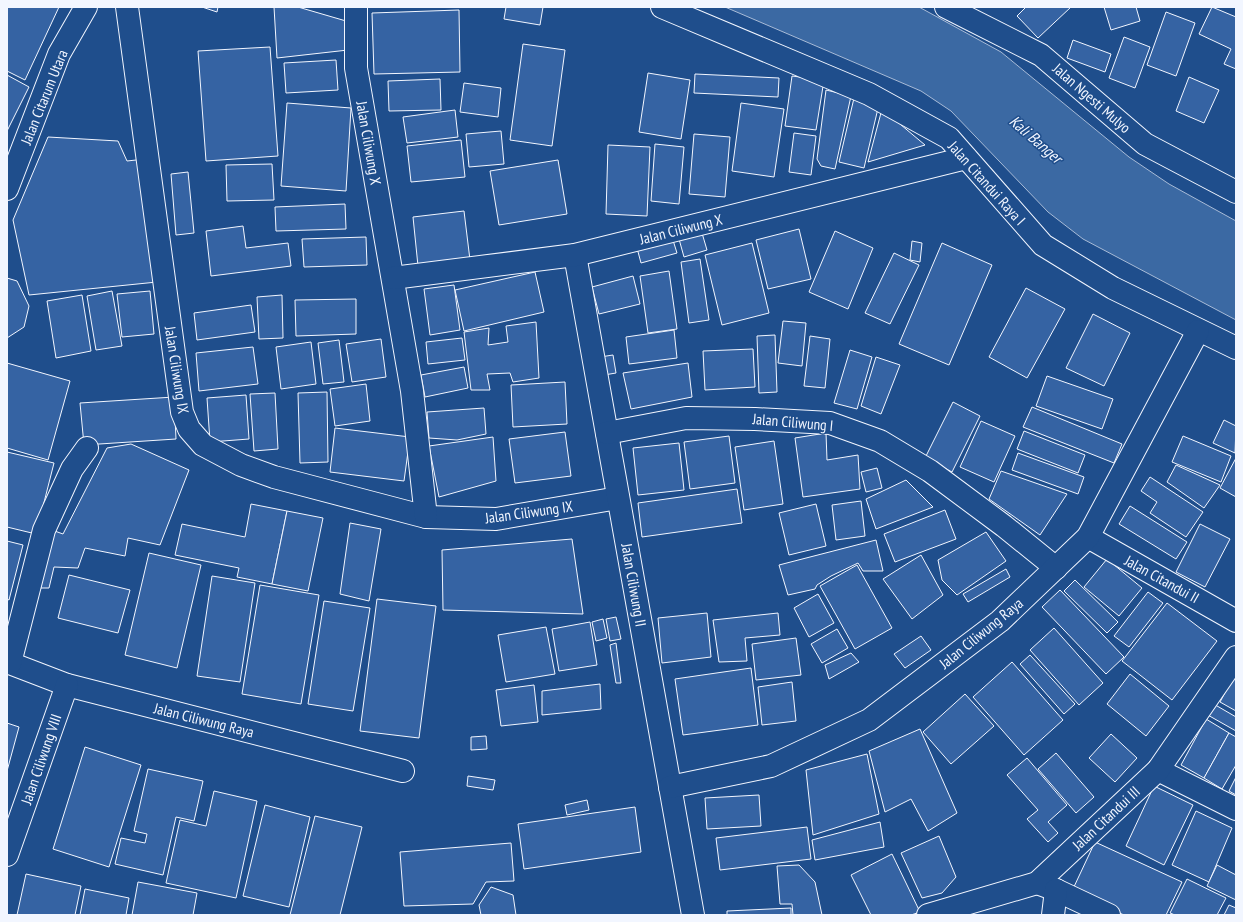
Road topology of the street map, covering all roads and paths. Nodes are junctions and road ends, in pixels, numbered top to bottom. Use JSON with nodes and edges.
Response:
{"nodes":[{"id":1,"x":86,"y":7,"type":"edge"},
{"id":2,"x":127,"y":7,"type":"edge"},
{"id":3,"x":356,"y":7,"type":"edge"},
{"id":4,"x":662,"y":7,"type":"edge"},
{"id":5,"x":946,"y":7,"type":"edge"},
{"id":6,"x":966,"y":158,"type":"junction"},
{"id":7,"x":7,"y":189,"type":"edge"},
{"id":8,"x":1236,"y":192,"type":"edge"},
{"id":9,"x":576,"y":255,"type":"junction"},
{"id":10,"x":393,"y":278,"type":"junction"},
{"id":11,"x":1198,"y":331,"type":"junction"},
{"id":12,"x":1236,"y":348,"type":"edge"},
{"id":13,"x":607,"y":433,"type":"junction"},
{"id":14,"x":87,"y":448,"type":"dead end"},
{"id":15,"x":618,"y":498,"type":"junction"},
{"id":16,"x":426,"y":517,"type":"junction"},
{"id":17,"x":1088,"y":537,"type":"junction"},
{"id":18,"x":1056,"y":568,"type":"junction"},
{"id":19,"x":1236,"y":621,"type":"edge"},
{"id":20,"x":1236,"y":657,"type":"edge"},
{"id":21,"x":9,"y":662,"type":"edge"},
{"id":22,"x":67,"y":685,"type":"junction"},
{"id":23,"x":1158,"y":770,"type":"junction"},
{"id":24,"x":403,"y":771,"type":"dead end"},
{"id":25,"x":670,"y":787,"type":"junction"},
{"id":26,"x":1236,"y":809,"type":"edge"},
{"id":27,"x":7,"y":855,"type":"edge"},
{"id":28,"x":1046,"y":886,"type":"junction"},
{"id":29,"x":693,"y":915,"type":"edge"},
{"id":30,"x":928,"y":915,"type":"edge"},
{"id":31,"x":1053,"y":915,"type":"edge"},
{"id":32,"x":1109,"y":915,"type":"edge"}],
"edges":[{"from":1,"to":7,"type":"street","name":"Jalan Citarum Utara"},
{"from":2,"to":16,"type":"street","name":"Jalan Ciliwung IX"},
{"from":3,"to":10,"type":"street","name":"Jalan Ciliwung X"},
{"from":4,"to":6,"type":"street","name":"Jalan Citandui Raya I"},
{"from":5,"to":8,"type":"street","name":"Jalan Ngesti Mulyo"},
{"from":6,"to":9,"type":"street","name":"Jalan Ciliwung X"},
{"from":6,"to":11,"type":"street","name":"Jalan Citandui Raya I"},
{"from":9,"to":10,"type":"street","name":"Jalan Ciliwung X"},
{"from":9,"to":13,"type":"street","name":"Jalan Ciliwung II"},
{"from":10,"to":16,"type":"street","name":"Jalan Ciliwung X"},
{"from":11,"to":12,"type":"street","name":"Jalan Citandui Raya I"},
{"from":11,"to":17,"type":"street","name":"Jalan Ciliwung Raya"},
{"from":13,"to":15,"type":"street","name":"Jalan Ciliwung II"},
{"from":13,"to":18,"type":"street","name":"Jalan Ciliwung I"},
{"from":14,"to":21,"type":"street"},
{"from":15,"to":16,"type":"street","name":"Jalan Ciliwung IX"},
{"from":15,"to":25,"type":"street","name":"Jalan Ciliwung II"},
{"from":17,"to":18,"type":"street","name":"Jalan Ciliwung Raya"},
{"from":17,"to":19,"type":"street","name":"Jalan Citandui II"},
{"from":18,"to":25,"type":"street","name":"Jalan Ciliwung Raya"},
{"from":20,"to":23,"type":"street","name":"Jalan Citandui III"},
{"from":21,"to":22,"type":"street","name":"Jalan Ciliwung Raya"},
{"from":22,"to":24,"type":"street","name":"Jalan Ciliwung Raya"},
{"from":22,"to":27,"type":"street","name":"Jalan Ciliwung VIII"},
{"from":23,"to":26,"type":"street"},
{"from":23,"to":28,"type":"street","name":"Jalan Citandui III"},
{"from":25,"to":29,"type":"street","name":"Jalan Ciliwung II"},
{"from":28,"to":30,"type":"street","name":"Jalan Citandui III"},
{"from":28,"to":31,"type":"street"},
{"from":28,"to":32,"type":"street"}]}
